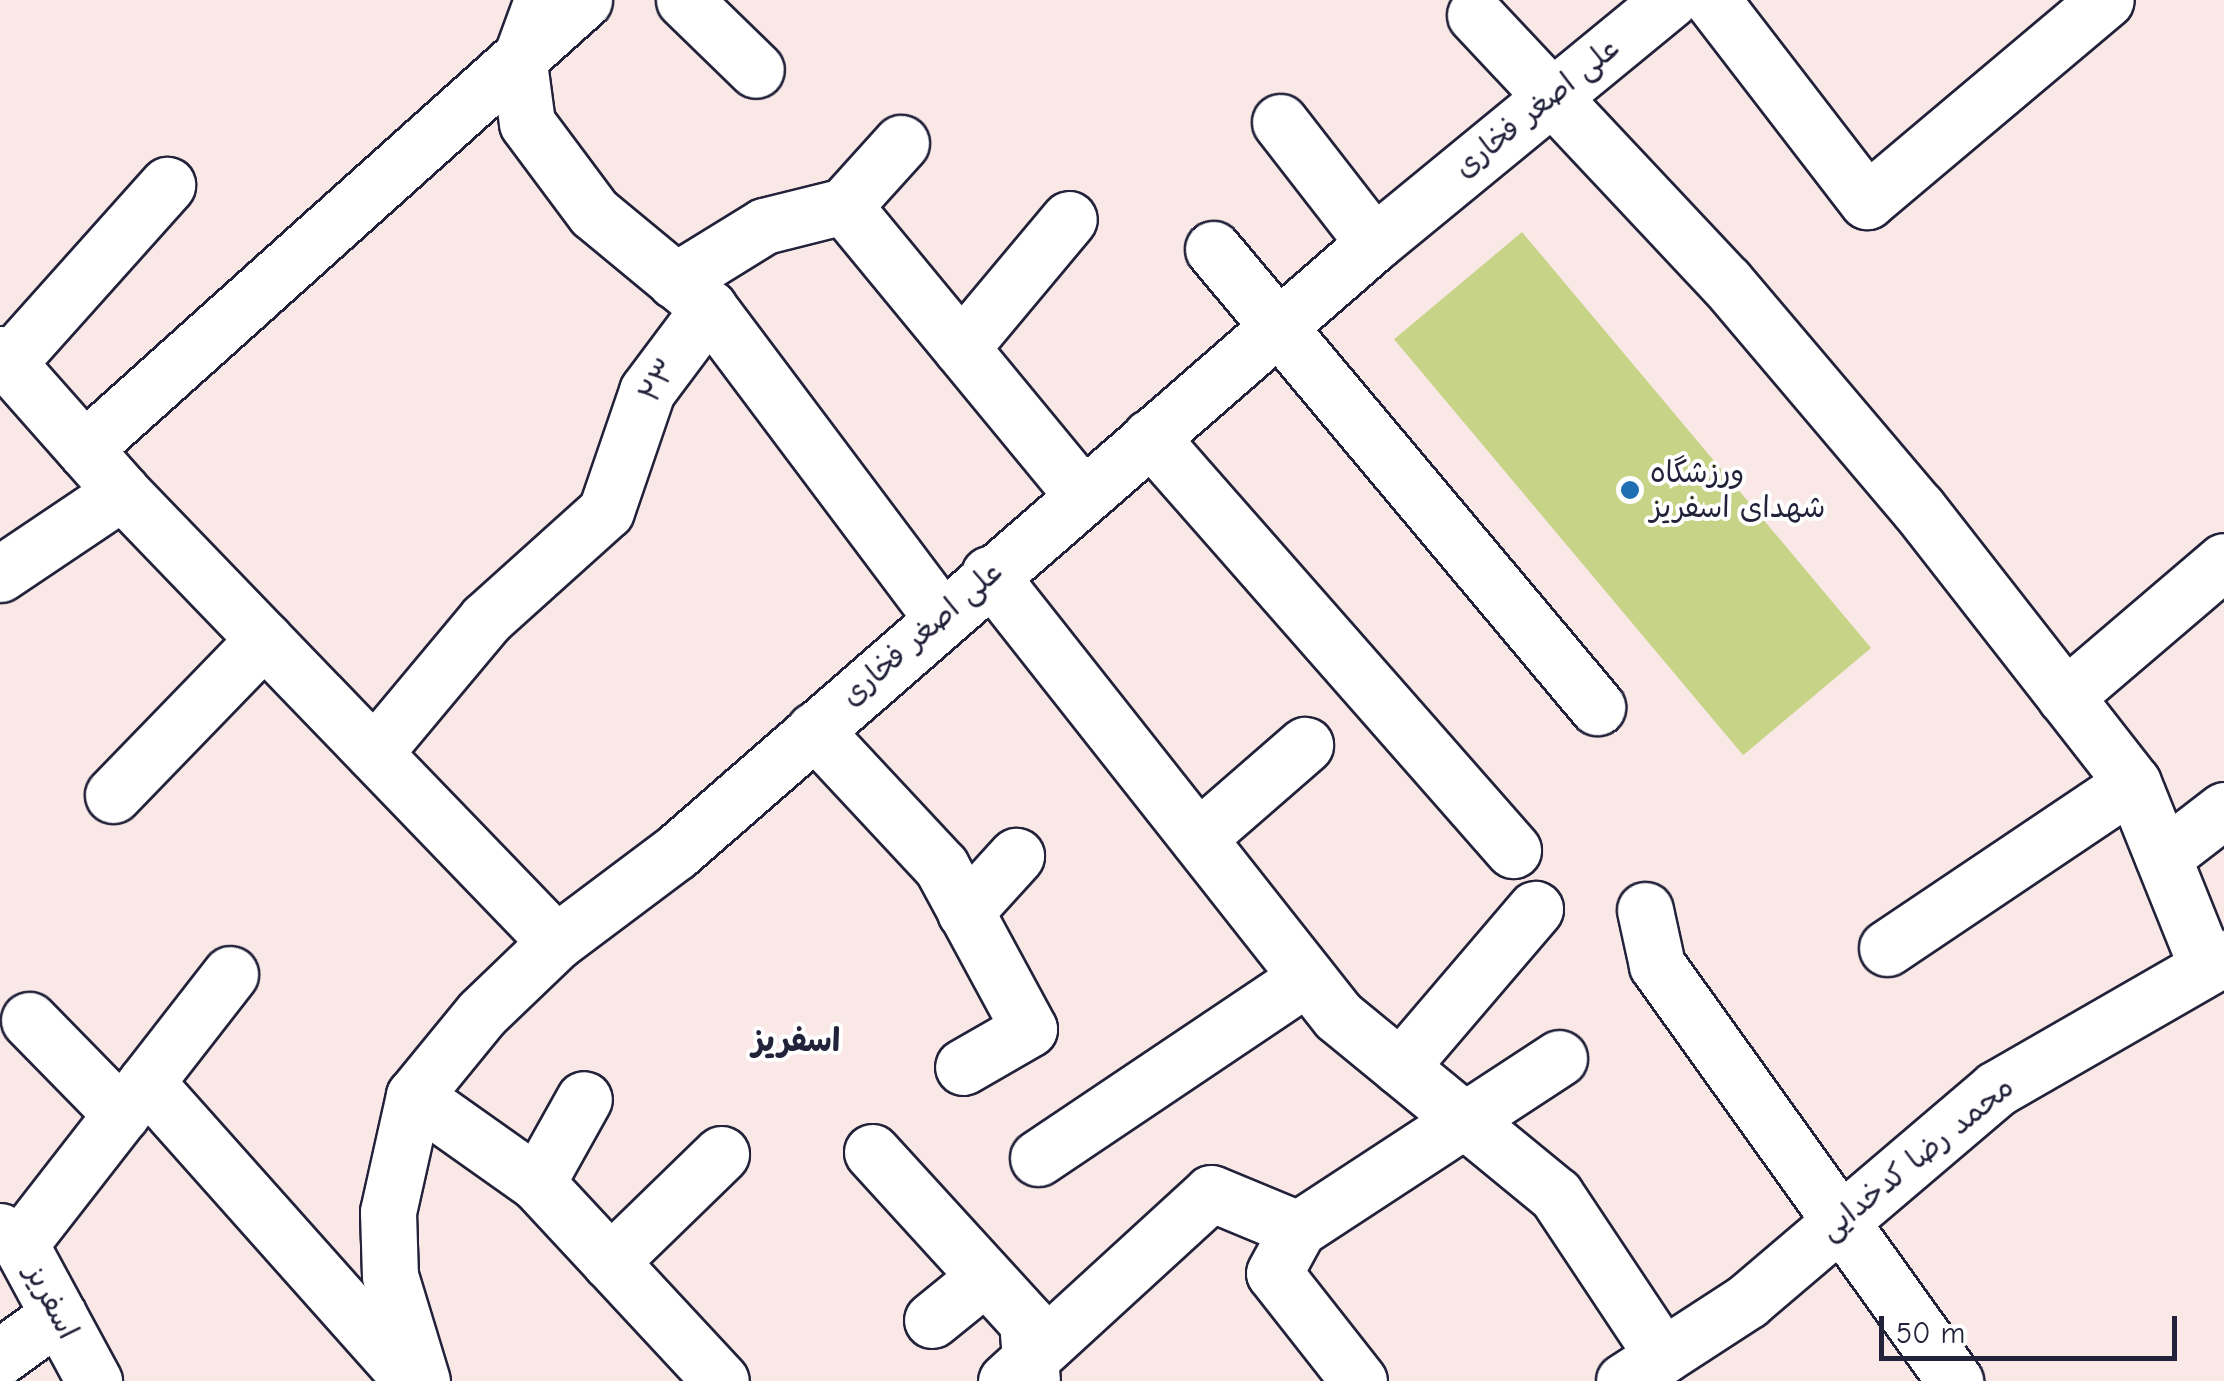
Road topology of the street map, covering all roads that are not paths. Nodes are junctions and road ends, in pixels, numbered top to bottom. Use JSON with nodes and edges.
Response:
{"nodes":[{"id":1,"x":542,"y":0,"type":"edge"},
{"id":2,"x":584,"y":0,"type":"edge"},
{"id":3,"x":684,"y":0,"type":"edge"},
{"id":4,"x":1670,"y":0,"type":"edge"},
{"id":5,"x":1712,"y":0,"type":"edge"},
{"id":6,"x":2106,"y":0,"type":"edge"},
{"id":7,"x":1475,"y":14,"type":"dead end"},
{"id":8,"x":519,"y":63,"type":"junction"},
{"id":9,"x":756,"y":70,"type":"dead end"},
{"id":10,"x":1551,"y":96,"type":"junction"},
{"id":11,"x":1280,"y":122,"type":"dead end"},
{"id":12,"x":901,"y":144,"type":"dead end"},
{"id":13,"x":167,"y":185,"type":"dead end"},
{"id":14,"x":844,"y":206,"type":"junction"},
{"id":15,"x":1069,"y":219,"type":"dead end"},
{"id":16,"x":1374,"y":244,"type":"junction"},
{"id":17,"x":1213,"y":250,"type":"dead end"},
{"id":18,"x":692,"y":294,"type":"junction"},
{"id":19,"x":1281,"y":324,"type":"junction"},
{"id":20,"x":960,"y":348,"type":"junction"},
{"id":21,"x":4,"y":359,"type":"edge"},
{"id":22,"x":1150,"y":437,"type":"junction"},
{"id":23,"x":84,"y":449,"type":"junction"},
{"id":24,"x":122,"y":492,"type":"junction"},
{"id":25,"x":1082,"y":495,"type":"junction"},
{"id":26,"x":2224,"y":560,"type":"edge"},
{"id":27,"x":0,"y":574,"type":"edge"},
{"id":28,"x":989,"y":574,"type":"junction"},
{"id":29,"x":941,"y":617,"type":"junction"},
{"id":30,"x":264,"y":639,"type":"junction"},
{"id":31,"x":2066,"y":697,"type":"junction"},
{"id":32,"x":1597,"y":707,"type":"dead end"},
{"id":33,"x":814,"y":730,"type":"junction"},
{"id":34,"x":1305,"y":745,"type":"dead end"},
{"id":35,"x":374,"y":753,"type":"junction"},
{"id":36,"x":2133,"y":783,"type":"junction"},
{"id":37,"x":113,"y":795,"type":"dead end"},
{"id":38,"x":2224,"y":810,"type":"edge"},
{"id":39,"x":1198,"y":838,"type":"junction"},
{"id":40,"x":1513,"y":850,"type":"dead end"},
{"id":41,"x":1016,"y":856,"type":"dead end"},
{"id":42,"x":2162,"y":858,"type":"junction"},
{"id":43,"x":1535,"y":909,"type":"dead end"},
{"id":44,"x":1646,"y":910,"type":"dead end"},
{"id":45,"x":965,"y":912,"type":"junction"},
{"id":46,"x":556,"y":942,"type":"junction"},
{"id":47,"x":1887,"y":948,"type":"dead end"},
{"id":48,"x":2216,"y":963,"type":"edge"},
{"id":49,"x":230,"y":974,"type":"dead end"},
{"id":50,"x":1307,"y":977,"type":"junction"},
{"id":51,"x":29,"y":1020,"type":"dead end"},
{"id":52,"x":1558,"y":1058,"type":"dead end"},
{"id":53,"x":963,"y":1067,"type":"dead end"},
{"id":54,"x":1400,"y":1067,"type":"junction"},
{"id":55,"x":414,"y":1096,"type":"junction"},
{"id":56,"x":134,"y":1098,"type":"junction"},
{"id":57,"x":584,"y":1099,"type":"dead end"},
{"id":58,"x":1460,"y":1118,"type":"junction"},
{"id":59,"x":872,"y":1152,"type":"dead end"},
{"id":60,"x":721,"y":1154,"type":"dead end"},
{"id":61,"x":1038,"y":1158,"type":"dead end"},
{"id":62,"x":537,"y":1183,"type":"junction"},
{"id":63,"x":1837,"y":1225,"type":"junction"},
{"id":64,"x":1298,"y":1230,"type":"junction"},
{"id":65,"x":10,"y":1237,"type":"edge"},
{"id":66,"x":610,"y":1262,"type":"junction"},
{"id":67,"x":985,"y":1277,"type":"junction"},
{"id":68,"x":58,"y":1315,"type":"junction"},
{"id":69,"x":932,"y":1320,"type":"dead end"},
{"id":70,"x":0,"y":1357,"type":"edge"},
{"id":71,"x":1644,"y":1368,"type":"edge"},
{"id":72,"x":695,"y":1373,"type":"edge"},
{"id":73,"x":1023,"y":1375,"type":"edge"},
{"id":74,"x":94,"y":1381,"type":"edge"},
{"id":75,"x":412,"y":1381,"type":"edge"},
{"id":76,"x":422,"y":1381,"type":"edge"},
{"id":77,"x":1359,"y":1381,"type":"edge"},
{"id":78,"x":1954,"y":1381,"type":"edge"}],
"edges":[{"from":1,"to":8,"type":"street"},
{"from":2,"to":8,"type":"street"},
{"from":3,"to":9,"type":"street"},
{"from":4,"to":10,"type":"street","name":"علی اصغر فخاری"},
{"from":5,"to":6,"type":"street"},
{"from":7,"to":10,"type":"street"},
{"from":8,"to":18,"type":"street"},
{"from":8,"to":23,"type":"street"},
{"from":10,"to":16,"type":"street","name":"علی اصغر فخاری"},
{"from":10,"to":31,"type":"street"},
{"from":11,"to":16,"type":"street"},
{"from":12,"to":14,"type":"street"},
{"from":13,"to":21,"type":"street"},
{"from":14,"to":18,"type":"street"},
{"from":14,"to":20,"type":"street"},
{"from":15,"to":20,"type":"street"},
{"from":16,"to":19,"type":"street","name":"علی اصغر فخاری"},
{"from":17,"to":19,"type":"street"},
{"from":18,"to":29,"type":"street"},
{"from":18,"to":35,"type":"street","name":"۲۳"},
{"from":19,"to":22,"type":"street","name":"علی اصغر فخاری"},
{"from":19,"to":32,"type":"street"},
{"from":20,"to":25,"type":"street"},
{"from":21,"to":23,"type":"street"},
{"from":22,"to":25,"type":"street","name":"علی اصغر فخاری"},
{"from":22,"to":40,"type":"street"},
{"from":23,"to":24,"type":"street"},
{"from":24,"to":27,"type":"street"},
{"from":24,"to":30,"type":"street"},
{"from":25,"to":28,"type":"street","name":"علی اصغر فخاری"},
{"from":26,"to":31,"type":"street"},
{"from":28,"to":29,"type":"street","name":"علی اصغر فخاری"},
{"from":28,"to":39,"type":"street"},
{"from":29,"to":33,"type":"street","name":"علی اصغر فخاری"},
{"from":30,"to":35,"type":"street"},
{"from":30,"to":37,"type":"street"},
{"from":31,"to":36,"type":"street"},
{"from":33,"to":45,"type":"street"},
{"from":33,"to":46,"type":"street","name":"علی اصغر فخاری"},
{"from":34,"to":39,"type":"street"},
{"from":35,"to":46,"type":"street"},
{"from":36,"to":42,"type":"street"},
{"from":36,"to":47,"type":"street"},
{"from":38,"to":42,"type":"street"},
{"from":39,"to":50,"type":"street"},
{"from":41,"to":45,"type":"street"},
{"from":42,"to":48,"type":"street"},
{"from":43,"to":54,"type":"street"},
{"from":44,"to":63,"type":"street"},
{"from":45,"to":53,"type":"street"},
{"from":46,"to":55,"type":"street","name":"علی اصغر فخاری"},
{"from":48,"to":63,"type":"street","name":"محمد رضا کدخدایی"},
{"from":49,"to":56,"type":"street"},
{"from":50,"to":54,"type":"street"},
{"from":50,"to":61,"type":"street"},
{"from":51,"to":56,"type":"street"},
{"from":52,"to":58,"type":"street"},
{"from":54,"to":58,"type":"street"},
{"from":55,"to":62,"type":"street"},
{"from":55,"to":76,"type":"street","name":"علی اصغر فخاری"},
{"from":56,"to":65,"type":"street"},
{"from":56,"to":75,"type":"street"},
{"from":57,"to":62,"type":"street"},
{"from":58,"to":64,"type":"street"},
{"from":58,"to":71,"type":"street"},
{"from":59,"to":67,"type":"street"},
{"from":60,"to":66,"type":"street"},
{"from":62,"to":66,"type":"street"},
{"from":63,"to":71,"type":"street","name":"محمد رضا کدخدایی"},
{"from":63,"to":78,"type":"street"},
{"from":64,"to":73,"type":"street"},
{"from":64,"to":77,"type":"street"},
{"from":65,"to":68,"type":"street","name":"اسفریز"},
{"from":66,"to":72,"type":"street"},
{"from":67,"to":69,"type":"street"},
{"from":67,"to":73,"type":"street"},
{"from":68,"to":70,"type":"street"},
{"from":68,"to":74,"type":"street","name":"اسفریز"}]}
